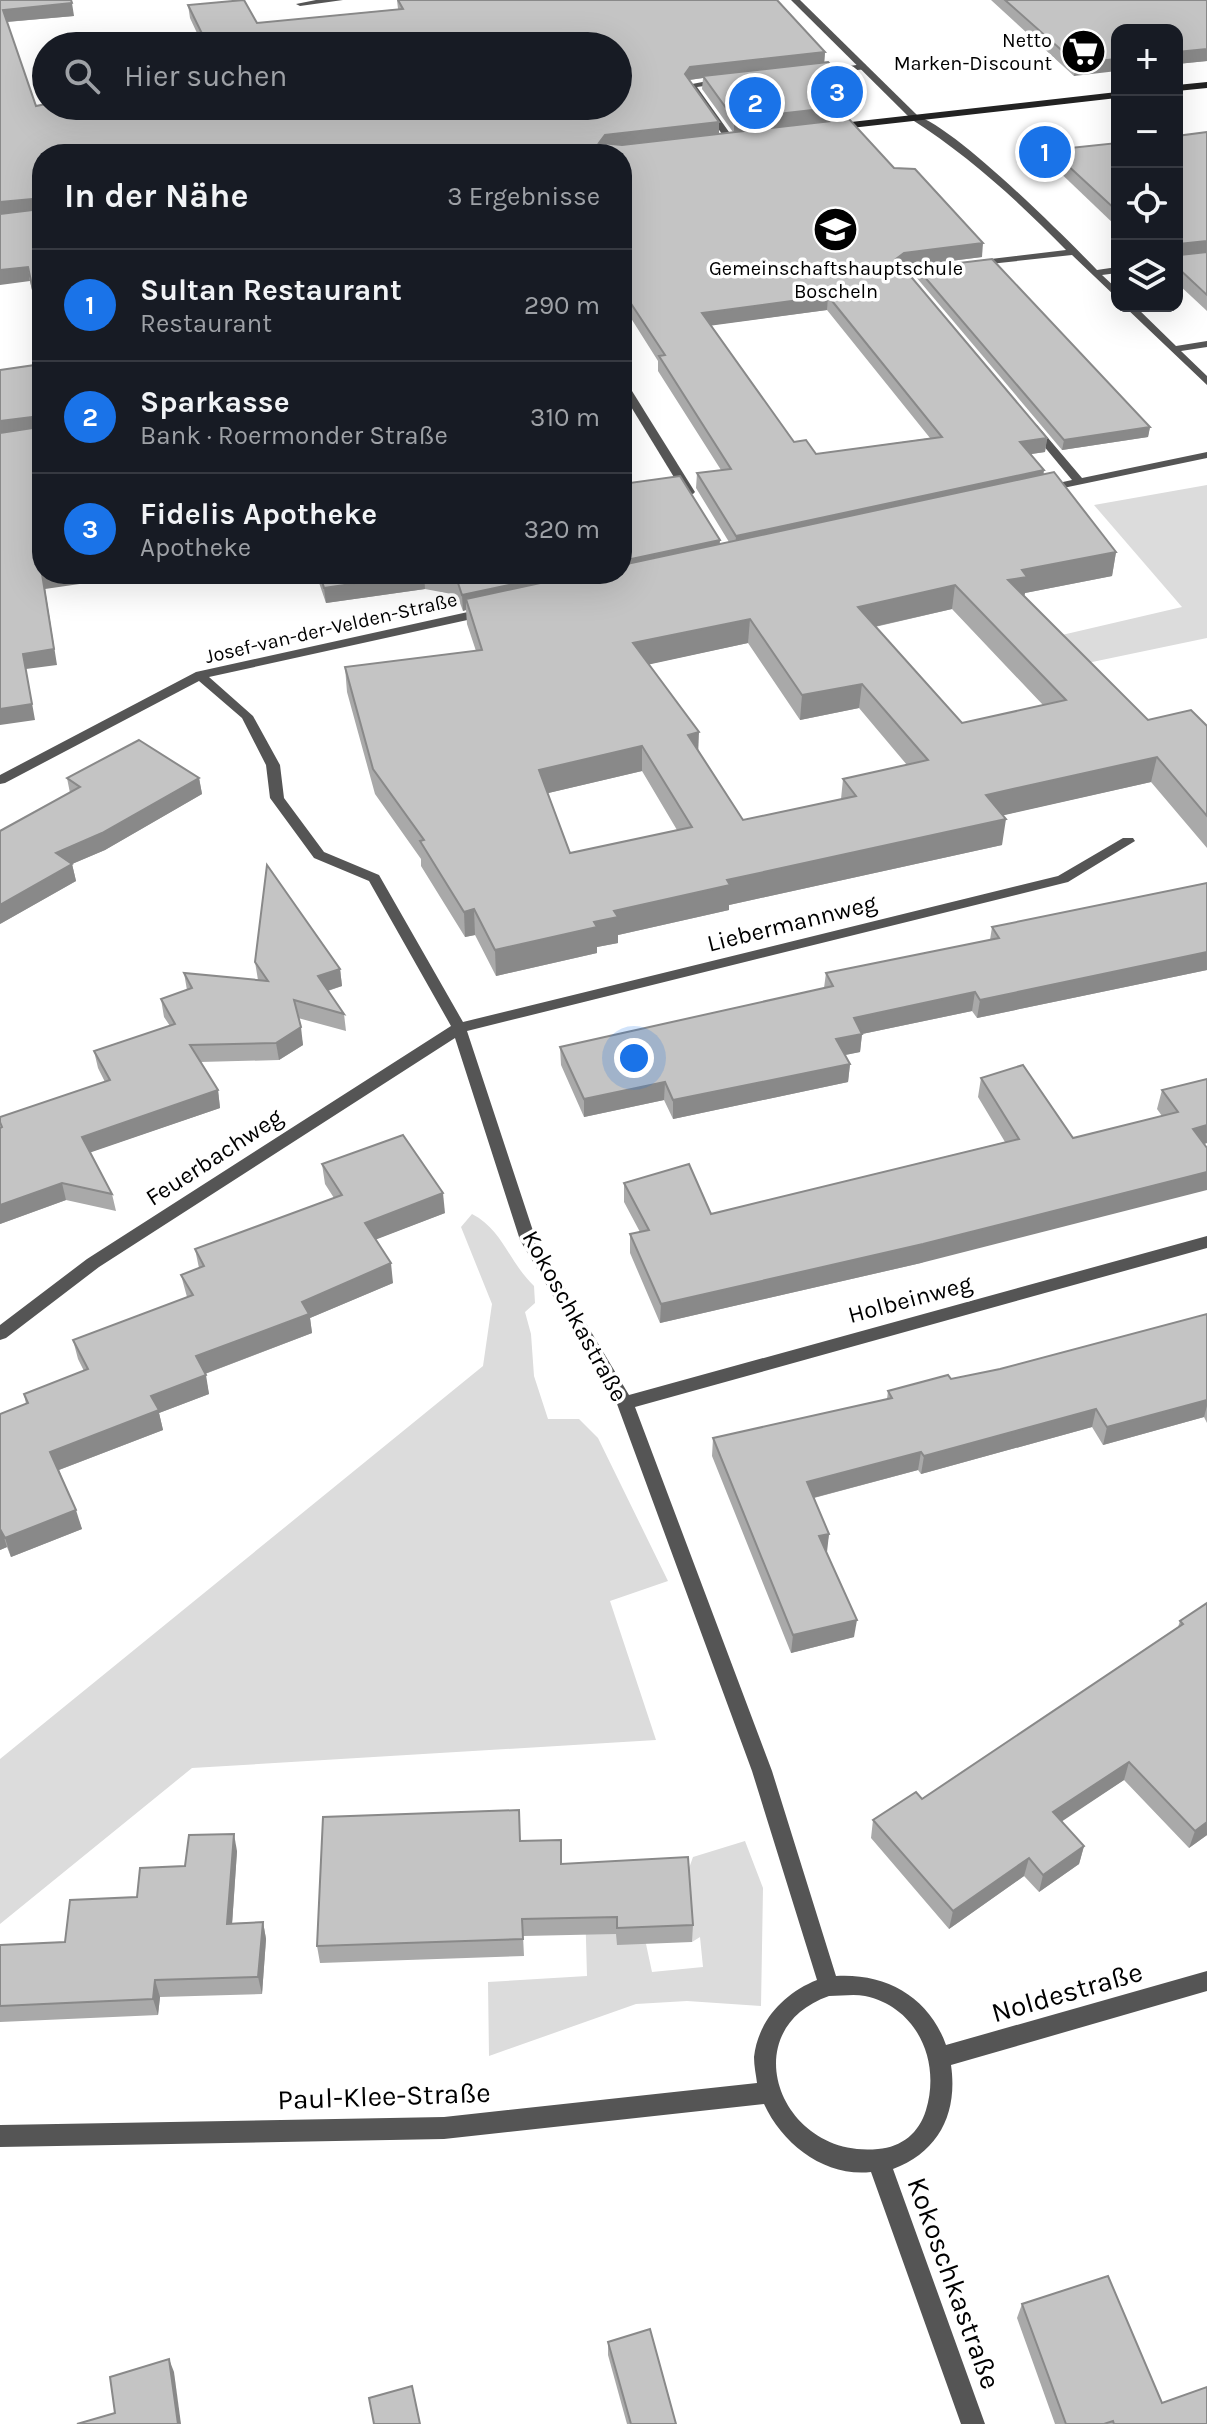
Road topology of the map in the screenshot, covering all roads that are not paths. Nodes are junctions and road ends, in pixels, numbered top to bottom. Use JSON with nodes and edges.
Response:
{"nodes":[{"id":1,"x":339,"y":0,"type":"edge"},
{"id":2,"x":795,"y":0,"type":"edge"},
{"id":3,"x":300,"y":4,"type":"dead end"},
{"id":4,"x":863,"y":67,"type":"junction"},
{"id":5,"x":798,"y":74,"type":"edge"},
{"id":6,"x":737,"y":80,"type":"edge"},
{"id":7,"x":1207,"y":85,"type":"edge"},
{"id":8,"x":1183,"y":87,"type":"edge"},
{"id":9,"x":1111,"y":96,"type":"edge"},
{"id":10,"x":914,"y":117,"type":"junction"},
{"id":11,"x":825,"y":128,"type":"edge"},
{"id":12,"x":735,"y":138,"type":"joint"},
{"id":13,"x":715,"y":140,"type":"edge"},
{"id":14,"x":1072,"y":252,"type":"junction"},
{"id":15,"x":964,"y":265,"type":"edge"},
{"id":16,"x":1111,"y":271,"type":"edge"},
{"id":17,"x":1095,"y":273,"type":"junction"},
{"id":18,"x":1111,"y":289,"type":"edge"},
{"id":19,"x":1135,"y":312,"type":"edge"},
{"id":20,"x":1207,"y":344,"type":"edge"},
{"id":21,"x":1174,"y":349,"type":"junction"},
{"id":22,"x":1207,"y":382,"type":"edge"},
{"id":23,"x":632,"y":399,"type":"edge"},
{"id":24,"x":1020,"y":412,"type":"edge"},
{"id":25,"x":1207,"y":455,"type":"edge"},
{"id":26,"x":1079,"y":481,"type":"junction"},
{"id":27,"x":1034,"y":491,"type":"edge"},
{"id":28,"x":699,"y":508,"type":"edge"},
{"id":29,"x":507,"y":607,"type":"edge"},
{"id":30,"x":200,"y":675,"type":"junction"},
{"id":31,"x":0,"y":780,"type":"edge"},
{"id":32,"x":1128,"y":841,"type":"dead end"},
{"id":33,"x":459,"y":1028,"type":"junction"},
{"id":34,"x":1207,"y":1242,"type":"edge"},
{"id":35,"x":0,"y":1334,"type":"edge"},
{"id":36,"x":625,"y":1403,"type":"junction"},
{"id":37,"x":1207,"y":1981,"type":"edge"},
{"id":38,"x":829,"y":1986,"type":"junction"},
{"id":39,"x":942,"y":2057,"type":"junction"},
{"id":40,"x":768,"y":2093,"type":"junction"},
{"id":41,"x":0,"y":2136,"type":"edge"},
{"id":42,"x":879,"y":2162,"type":"junction"},
{"id":43,"x":973,"y":2424,"type":"edge"}],
"edges":[{"from":1,"to":3,"type":"street"},
{"from":2,"to":4,"type":"street"},
{"from":4,"to":5,"type":"street"},
{"from":4,"to":10,"type":"street"},
{"from":6,"to":12,"type":"street"},
{"from":7,"to":8,"type":"main road"},
{"from":9,"to":10,"type":"main road"},
{"from":10,"to":11,"type":"main road"},
{"from":10,"to":14,"type":"street"},
{"from":12,"to":13,"type":"main road"},
{"from":14,"to":15,"type":"street"},
{"from":14,"to":17,"type":"street"},
{"from":16,"to":17,"type":"street"},
{"from":17,"to":18,"type":"street"},
{"from":19,"to":21,"type":"street"},
{"from":20,"to":21,"type":"street"},
{"from":21,"to":22,"type":"street"},
{"from":23,"to":28,"type":"street"},
{"from":24,"to":26,"type":"street"},
{"from":25,"to":26,"type":"street"},
{"from":26,"to":27,"type":"street"},
{"from":29,"to":30,"type":"street","name":"Josef-van-der-Velden-Straße"},
{"from":30,"to":31,"type":"street","name":"Josef-van-der-Velden-Straße"},
{"from":30,"to":33,"type":"street","name":"Kokoschkastraße"},
{"from":32,"to":33,"type":"street","name":"Liebermannweg"},
{"from":33,"to":35,"type":"street","name":"Feuerbachweg"},
{"from":33,"to":36,"type":"street","name":"Kokoschkastraße"},
{"from":34,"to":36,"type":"street","name":"Holbeinweg"},
{"from":36,"to":38,"type":"street","name":"Kokoschkastraße"},
{"from":37,"to":39,"type":"street","name":"Noldestraße"},
{"from":38,"to":39,"type":"street"},
{"from":38,"to":40,"type":"street"},
{"from":39,"to":42,"type":"street"},
{"from":40,"to":41,"type":"street","name":"Paul-Klee-Straße"},
{"from":40,"to":42,"type":"street"},
{"from":42,"to":43,"type":"street","name":"Kokoschkastraße"}]}
